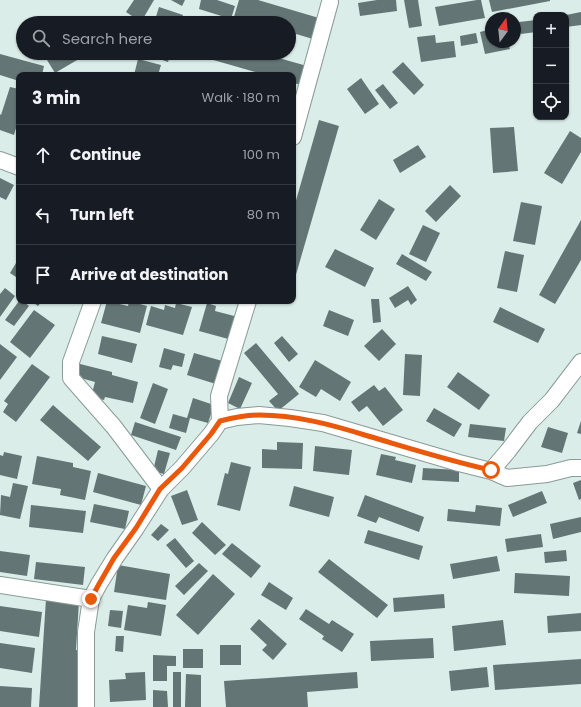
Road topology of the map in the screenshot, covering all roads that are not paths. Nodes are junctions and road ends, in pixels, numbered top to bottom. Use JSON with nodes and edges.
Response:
{"nodes":[{"id":1,"x":333,"y":1,"type":"edge"},
{"id":2,"x":296,"y":128,"type":"edge"},
{"id":3,"x":0,"y":160,"type":"edge"},
{"id":4,"x":16,"y":166,"type":"edge"},
{"id":5,"x":92,"y":304,"type":"edge"},
{"id":6,"x":247,"y":304,"type":"edge"},
{"id":7,"x":581,"y":362,"type":"edge"},
{"id":8,"x":220,"y":421,"type":"junction"},
{"id":9,"x":581,"y":468,"type":"edge"},
{"id":10,"x":491,"y":470,"type":"junction"},
{"id":11,"x":160,"y":489,"type":"junction"},
{"id":12,"x":0,"y":585,"type":"edge"},
{"id":13,"x":91,"y":599,"type":"junction"},
{"id":14,"x":86,"y":707,"type":"edge"}],
"edges":[{"from":1,"to":2,"type":"street"},
{"from":3,"to":4,"type":"street"},
{"from":5,"to":11,"type":"street"},
{"from":6,"to":8,"type":"street"},
{"from":7,"to":10,"type":"street"},
{"from":8,"to":10,"type":"street"},
{"from":8,"to":11,"type":"street"},
{"from":9,"to":10,"type":"street"},
{"from":11,"to":13,"type":"street"},
{"from":12,"to":13,"type":"street"},
{"from":13,"to":14,"type":"street"}]}
